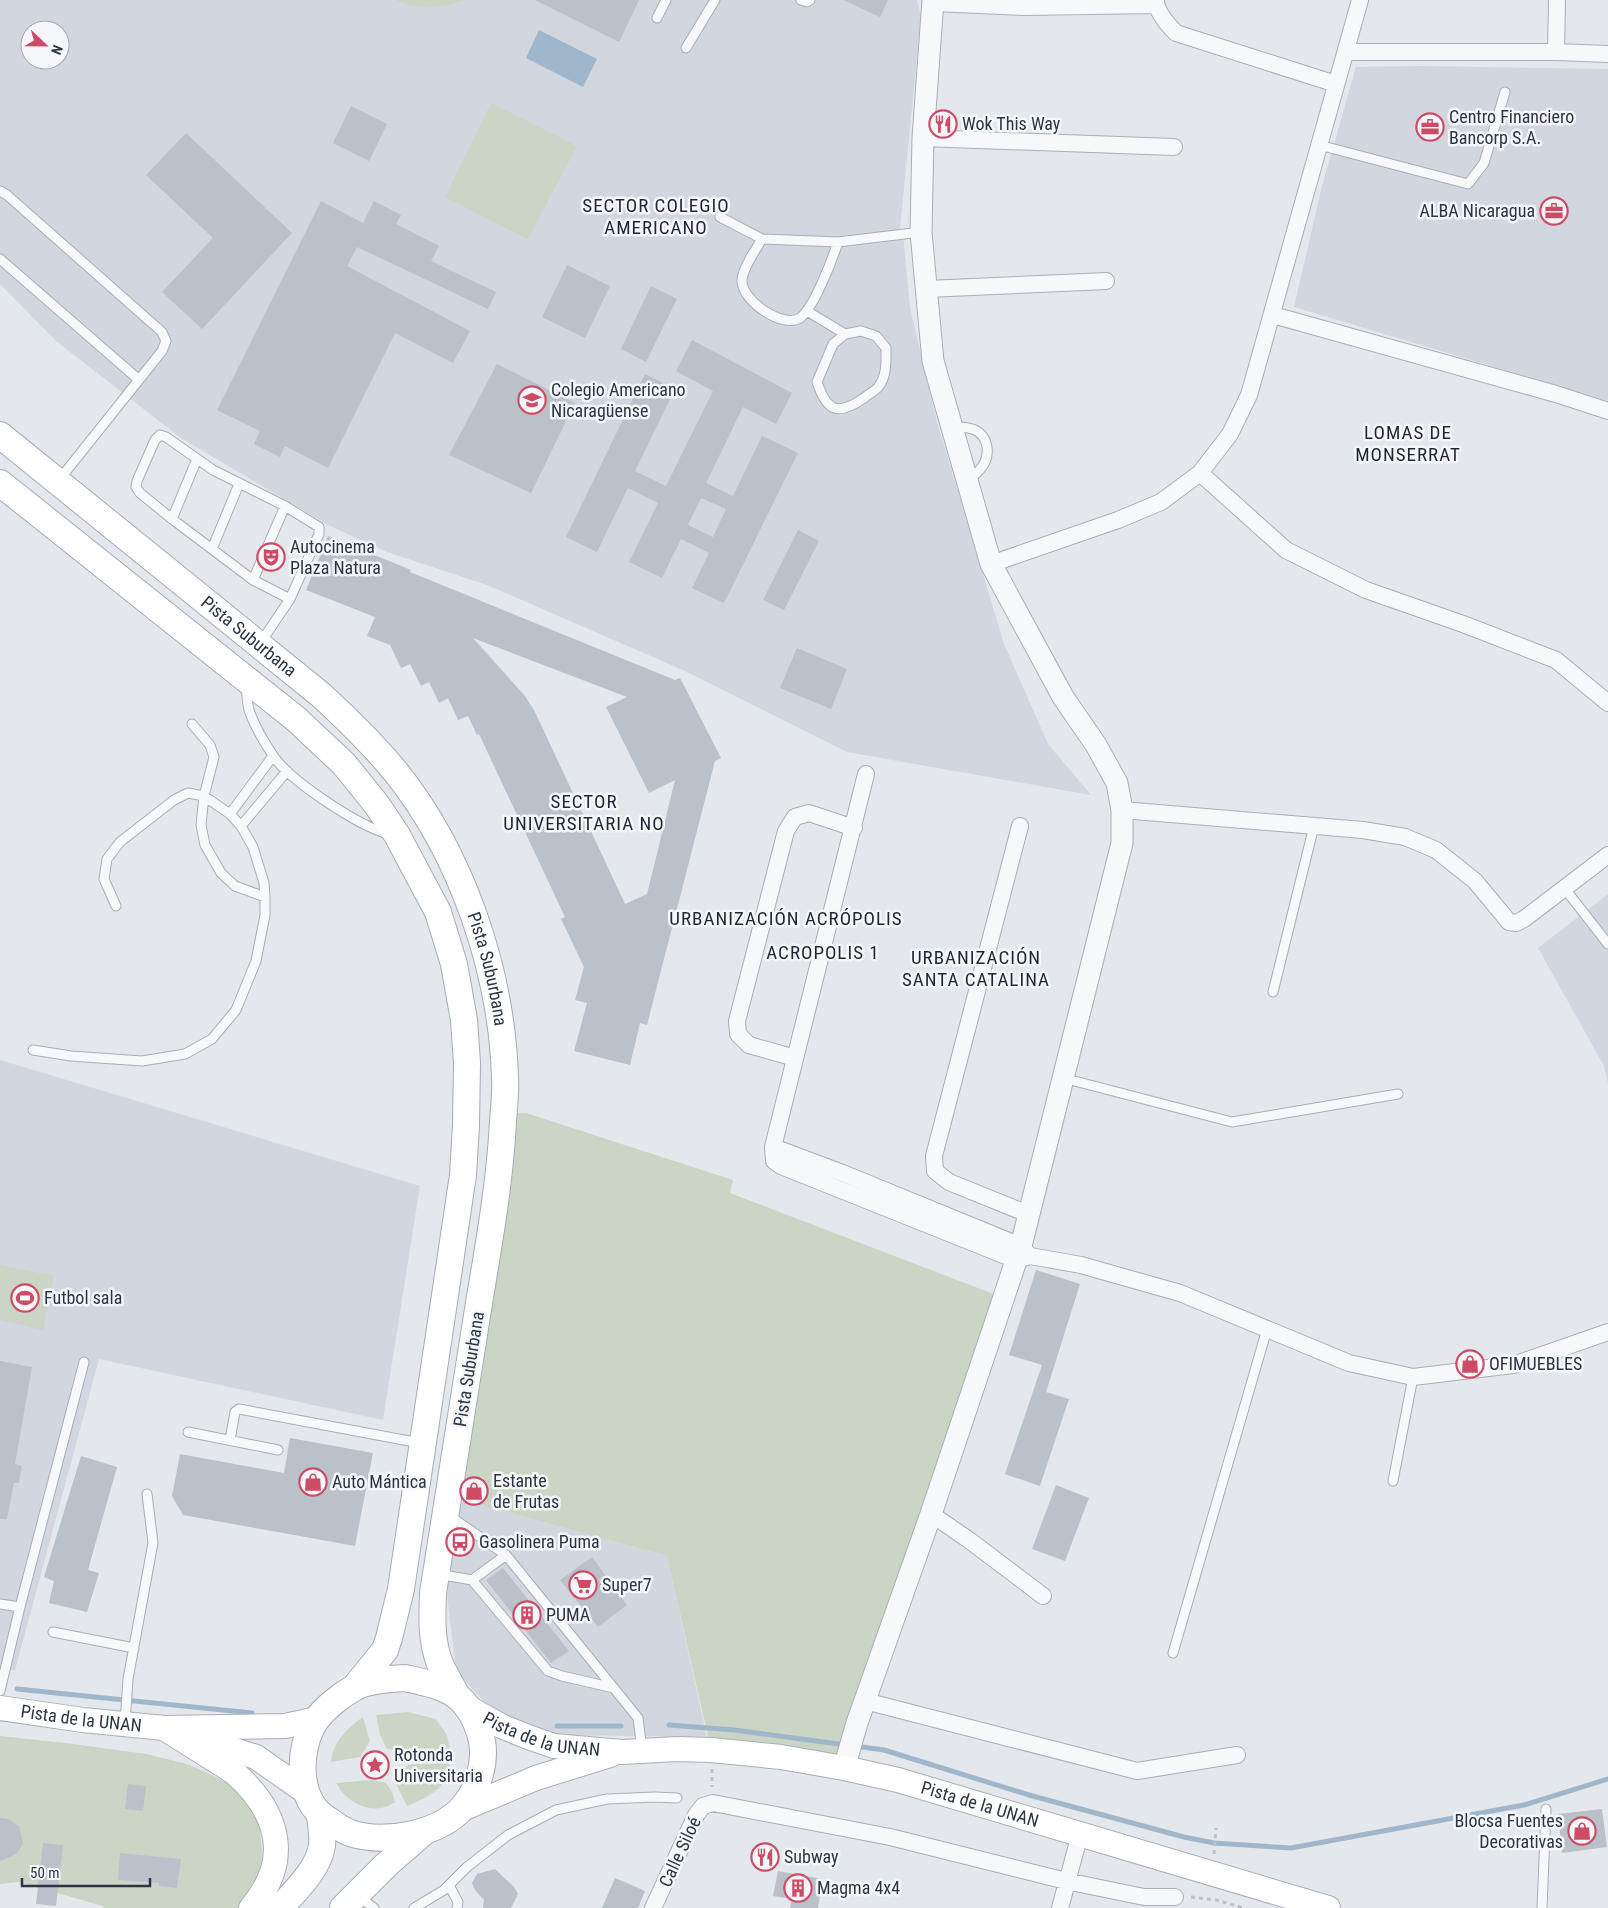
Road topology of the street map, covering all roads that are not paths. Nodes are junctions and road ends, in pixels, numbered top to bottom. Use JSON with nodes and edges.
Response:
{"nodes":[{"id":1,"x":666,"y":0,"type":"edge"},
{"id":2,"x":802,"y":0,"type":"edge"},
{"id":3,"x":810,"y":0,"type":"edge"},
{"id":4,"x":1360,"y":0,"type":"edge"},
{"id":5,"x":1557,"y":0,"type":"edge"},
{"id":6,"x":712,"y":2,"type":"edge"},
{"id":7,"x":934,"y":2,"type":"edge"},
{"id":8,"x":1024,"y":3,"type":"edge"},
{"id":9,"x":1156,"y":3,"type":"edge"},
{"id":10,"x":657,"y":18,"type":"dead end"},
{"id":11,"x":686,"y":48,"type":"dead end"},
{"id":12,"x":1346,"y":52,"type":"junction"},
{"id":13,"x":1556,"y":52,"type":"junction"},
{"id":14,"x":1608,"y":54,"type":"edge"},
{"id":15,"x":1336,"y":84,"type":"junction"},
{"id":16,"x":1505,"y":92,"type":"dead end"},
{"id":17,"x":923,"y":138,"type":"junction"},
{"id":18,"x":1319,"y":145,"type":"junction"},
{"id":19,"x":1174,"y":147,"type":"dead end"},
{"id":20,"x":0,"y":191,"type":"edge"},
{"id":21,"x":720,"y":217,"type":"dead end"},
{"id":22,"x":921,"y":232,"type":"junction"},
{"id":23,"x":762,"y":240,"type":"junction"},
{"id":24,"x":838,"y":242,"type":"junction"},
{"id":25,"x":0,"y":259,"type":"edge"},
{"id":26,"x":1106,"y":281,"type":"dead end"},
{"id":27,"x":926,"y":289,"type":"junction"},
{"id":28,"x":807,"y":312,"type":"junction"},
{"id":29,"x":1272,"y":316,"type":"junction"},
{"id":30,"x":845,"y":334,"type":"junction"},
{"id":31,"x":138,"y":378,"type":"junction"},
{"id":32,"x":1608,"y":411,"type":"edge"},
{"id":33,"x":951,"y":426,"type":"junction"},
{"id":34,"x":0,"y":435,"type":"edge"},
{"id":35,"x":0,"y":445,"type":"edge"},
{"id":36,"x":197,"y":458,"type":"junction"},
{"id":37,"x":1200,"y":472,"type":"junction"},
{"id":38,"x":57,"y":482,"type":"junction"},
{"id":39,"x":968,"y":482,"type":"junction"},
{"id":40,"x":0,"y":483,"type":"edge"},
{"id":41,"x":240,"y":484,"type":"junction"},
{"id":42,"x":78,"y":500,"type":"junction"},
{"id":43,"x":285,"y":506,"type":"junction"},
{"id":44,"x":172,"y":519,"type":"junction"},
{"id":45,"x":212,"y":549,"type":"junction"},
{"id":46,"x":991,"y":564,"type":"junction"},
{"id":47,"x":253,"y":580,"type":"junction"},
{"id":48,"x":290,"y":599,"type":"junction"},
{"id":49,"x":260,"y":644,"type":"junction"},
{"id":50,"x":245,"y":678,"type":"junction"},
{"id":51,"x":1608,"y":703,"type":"edge"},
{"id":52,"x":192,"y":724,"type":"dead end"},
{"id":53,"x":273,"y":756,"type":"junction"},
{"id":54,"x":287,"y":771,"type":"junction"},
{"id":55,"x":866,"y":774,"type":"dead end"},
{"id":56,"x":204,"y":796,"type":"junction"},
{"id":57,"x":1122,"y":810,"type":"junction"},
{"id":58,"x":230,"y":814,"type":"junction"},
{"id":59,"x":241,"y":826,"type":"junction"},
{"id":60,"x":1020,"y":826,"type":"dead end"},
{"id":61,"x":1314,"y":826,"type":"junction"},
{"id":62,"x":854,"y":828,"type":"junction"},
{"id":63,"x":397,"y":835,"type":"junction"},
{"id":64,"x":1608,"y":855,"type":"edge"},
{"id":65,"x":1565,"y":888,"type":"junction"},
{"id":66,"x":265,"y":897,"type":"junction"},
{"id":67,"x":116,"y":906,"type":"dead end"},
{"id":68,"x":1608,"y":944,"type":"edge"},
{"id":69,"x":1273,"y":992,"type":"dead end"},
{"id":70,"x":33,"y":1050,"type":"dead end"},
{"id":71,"x":795,"y":1058,"type":"junction"},
{"id":72,"x":1063,"y":1078,"type":"junction"},
{"id":73,"x":1398,"y":1094,"type":"dead end"},
{"id":74,"x":1028,"y":1214,"type":"junction"},
{"id":75,"x":1022,"y":1254,"type":"junction"},
{"id":76,"x":1267,"y":1329,"type":"junction"},
{"id":77,"x":1608,"y":1332,"type":"edge"},
{"id":78,"x":84,"y":1362,"type":"dead end"},
{"id":79,"x":1413,"y":1377,"type":"junction"},
{"id":80,"x":188,"y":1432,"type":"dead end"},
{"id":81,"x":230,"y":1440,"type":"junction"},
{"id":82,"x":422,"y":1444,"type":"junction"},
{"id":83,"x":278,"y":1450,"type":"dead end"},
{"id":84,"x":1393,"y":1481,"type":"dead end"},
{"id":85,"x":146,"y":1494,"type":"dead end"},
{"id":86,"x":446,"y":1513,"type":"junction"},
{"id":87,"x":931,"y":1514,"type":"junction"},
{"id":88,"x":506,"y":1554,"type":"junction"},
{"id":89,"x":436,"y":1574,"type":"junction"},
{"id":90,"x":472,"y":1580,"type":"junction"},
{"id":91,"x":1043,"y":1596,"type":"dead end"},
{"id":92,"x":0,"y":1604,"type":"edge"},
{"id":93,"x":20,"y":1607,"type":"junction"},
{"id":94,"x":53,"y":1632,"type":"dead end"},
{"id":95,"x":134,"y":1648,"type":"junction"},
{"id":96,"x":1173,"y":1653,"type":"dead end"},
{"id":97,"x":4,"y":1659,"type":"edge"},
{"id":98,"x":355,"y":1687,"type":"junction"},
{"id":99,"x":614,"y":1688,"type":"junction"},
{"id":100,"x":0,"y":1691,"type":"edge"},
{"id":101,"x":462,"y":1701,"type":"junction"},
{"id":102,"x":865,"y":1701,"type":"junction"},
{"id":103,"x":0,"y":1708,"type":"edge"},
{"id":104,"x":125,"y":1716,"type":"junction"},
{"id":105,"x":317,"y":1720,"type":"junction"},
{"id":106,"x":164,"y":1728,"type":"junction"},
{"id":107,"x":632,"y":1751,"type":"junction"},
{"id":108,"x":1236,"y":1755,"type":"dead end"},
{"id":109,"x":847,"y":1757,"type":"junction"},
{"id":110,"x":306,"y":1792,"type":"junction"},
{"id":111,"x":677,"y":1798,"type":"dead end"},
{"id":112,"x":462,"y":1809,"type":"junction"},
{"id":113,"x":1546,"y":1809,"type":"dead end"},
{"id":114,"x":320,"y":1815,"type":"junction"},
{"id":115,"x":424,"y":1832,"type":"junction"},
{"id":116,"x":1080,"y":1834,"type":"junction"},
{"id":117,"x":1066,"y":1881,"type":"junction"},
{"id":118,"x":449,"y":1886,"type":"junction"},
{"id":119,"x":1281,"y":1901,"type":"edge"},
{"id":120,"x":1174,"y":1902,"type":"edge"},
{"id":121,"x":358,"y":1903,"type":"edge"},
{"id":122,"x":426,"y":1905,"type":"edge"},
{"id":123,"x":251,"y":1908,"type":"edge"},
{"id":124,"x":280,"y":1908,"type":"edge"},
{"id":125,"x":414,"y":1908,"type":"edge"},
{"id":126,"x":457,"y":1908,"type":"edge"},
{"id":127,"x":653,"y":1908,"type":"edge"},
{"id":128,"x":1060,"y":1908,"type":"edge"},
{"id":129,"x":1328,"y":1908,"type":"edge"},
{"id":130,"x":1542,"y":1908,"type":"edge"}],
"edges":[{"from":1,"to":10,"type":"lane"},
{"from":2,"to":3,"type":"lane"},
{"from":4,"to":12,"type":"street"},
{"from":5,"to":13,"type":"street"},
{"from":6,"to":11,"type":"lane"},
{"from":7,"to":8,"type":"street"},
{"from":7,"to":17,"type":"street"},
{"from":8,"to":9,"type":"street"},
{"from":9,"to":15,"type":"street"},
{"from":12,"to":13,"type":"street"},
{"from":12,"to":15,"type":"street"},
{"from":13,"to":14,"type":"street"},
{"from":15,"to":18,"type":"street"},
{"from":16,"to":18,"type":"lane"},
{"from":17,"to":19,"type":"street"},
{"from":17,"to":22,"type":"street"},
{"from":18,"to":29,"type":"street"},
{"from":20,"to":31,"type":"lane"},
{"from":21,"to":23,"type":"lane"},
{"from":22,"to":24,"type":"lane"},
{"from":22,"to":27,"type":"street"},
{"from":23,"to":24,"type":"lane"},
{"from":23,"to":28,"type":"lane"},
{"from":24,"to":28,"type":"lane"},
{"from":25,"to":31,"type":"lane"},
{"from":26,"to":27,"type":"street"},
{"from":27,"to":33,"type":"street"},
{"from":28,"to":30,"type":"lane"},
{"from":29,"to":32,"type":"street"},
{"from":29,"to":37,"type":"street"},
{"from":30,"to":30,"type":"lane"},
{"from":31,"to":38,"type":"lane"},
{"from":33,"to":39,"type":"street"},
{"from":33,"to":39,"type":"lane"},
{"from":34,"to":38,"type":"main road","name":"Pista Suburbana"},
{"from":35,"to":42,"type":"main road"},
{"from":36,"to":41,"type":"lane"},
{"from":36,"to":44,"type":"lane"},
{"from":36,"to":44,"type":"lane"},
{"from":37,"to":46,"type":"street"},
{"from":37,"to":51,"type":"street"},
{"from":38,"to":42,"type":"main road","name":"Pista Suburbana"},
{"from":39,"to":46,"type":"street"},
{"from":40,"to":50,"type":"main road","name":"Pista Suburbana"},
{"from":41,"to":43,"type":"lane"},
{"from":41,"to":45,"type":"lane"},
{"from":42,"to":49,"type":"main road","name":"Pista Suburbana"},
{"from":43,"to":47,"type":"lane"},
{"from":43,"to":48,"type":"lane"},
{"from":44,"to":45,"type":"lane"},
{"from":45,"to":47,"type":"lane"},
{"from":46,"to":57,"type":"street"},
{"from":47,"to":48,"type":"lane"},
{"from":48,"to":49,"type":"lane"},
{"from":49,"to":86,"type":"main road","name":"Pista Suburbana"},
{"from":50,"to":53,"type":"lane"},
{"from":50,"to":63,"type":"main road","name":"Pista Suburbana"},
{"from":52,"to":56,"type":"lane"},
{"from":53,"to":54,"type":"lane"},
{"from":53,"to":58,"type":"lane"},
{"from":54,"to":59,"type":"lane"},
{"from":54,"to":63,"type":"lane"},
{"from":55,"to":62,"type":"street"},
{"from":56,"to":58,"type":"lane"},
{"from":56,"to":66,"type":"lane"},
{"from":56,"to":67,"type":"lane"},
{"from":57,"to":61,"type":"street"},
{"from":57,"to":72,"type":"street"},
{"from":58,"to":59,"type":"lane"},
{"from":59,"to":66,"type":"lane"},
{"from":60,"to":74,"type":"street"},
{"from":61,"to":65,"type":"street"},
{"from":61,"to":69,"type":"lane"},
{"from":62,"to":71,"type":"street"},
{"from":62,"to":71,"type":"street"},
{"from":63,"to":82,"type":"main road","name":"Pista Suburbana"},
{"from":64,"to":65,"type":"street"},
{"from":65,"to":68,"type":"lane"},
{"from":66,"to":70,"type":"lane"},
{"from":71,"to":75,"type":"street"},
{"from":72,"to":73,"type":"lane"},
{"from":72,"to":74,"type":"street"},
{"from":74,"to":75,"type":"street"},
{"from":75,"to":76,"type":"street"},
{"from":75,"to":87,"type":"street"},
{"from":76,"to":79,"type":"street"},
{"from":76,"to":96,"type":"lane"},
{"from":77,"to":79,"type":"street"},
{"from":78,"to":93,"type":"lane"},
{"from":79,"to":84,"type":"lane"},
{"from":80,"to":81,"type":"lane"},
{"from":81,"to":82,"type":"lane"},
{"from":81,"to":83,"type":"lane"},
{"from":82,"to":98,"type":"main road","name":"Pista Suburbana"},
{"from":85,"to":95,"type":"lane"},
{"from":86,"to":88,"type":"lane"},
{"from":86,"to":89,"type":"main road","name":"Pista Suburbana"},
{"from":87,"to":91,"type":"street"},
{"from":87,"to":102,"type":"street"},
{"from":88,"to":90,"type":"lane"},
{"from":88,"to":99,"type":"lane"},
{"from":89,"to":90,"type":"lane"},
{"from":89,"to":101,"type":"main road","name":"Pista Suburbana"},
{"from":90,"to":99,"type":"lane"},
{"from":92,"to":93,"type":"lane"},
{"from":93,"to":97,"type":"lane"},
{"from":94,"to":95,"type":"lane"},
{"from":95,"to":104,"type":"lane"},
{"from":97,"to":100,"type":"lane"},
{"from":98,"to":101,"type":"main road"},
{"from":98,"to":105,"type":"main road"},
{"from":99,"to":107,"type":"lane"},
{"from":101,"to":107,"type":"main road","name":"Pista de la UNAN"},
{"from":101,"to":112,"type":"main road"},
{"from":102,"to":108,"type":"street"},
{"from":102,"to":109,"type":"street"},
{"from":103,"to":104,"type":"main road","name":"Pista de la UNAN"},
{"from":104,"to":106,"type":"main road","name":"Pista de la UNAN"},
{"from":105,"to":106,"type":"main road","name":"Pista de la UNAN"},
{"from":105,"to":110,"type":"main road"},
{"from":106,"to":110,"type":"main road","name":"Pista de la UNAN"},
{"from":106,"to":123,"type":"main road"},
{"from":107,"to":109,"type":"main road","name":"Pista de la UNAN"},
{"from":107,"to":112,"type":"main road","name":"Pista de la UNAN"},
{"from":109,"to":116,"type":"main road","name":"Pista de la UNAN"},
{"from":110,"to":114,"type":"main road"},
{"from":111,"to":118,"type":"lane"},
{"from":112,"to":115,"type":"main road"},
{"from":113,"to":130,"type":"lane"},
{"from":114,"to":115,"type":"main road"},
{"from":114,"to":124,"type":"main road"},
{"from":115,"to":121,"type":"main road"},
{"from":116,"to":117,"type":"street"},
{"from":116,"to":119,"type":"main road","name":"Pista de la UNAN"},
{"from":117,"to":120,"type":"street"},
{"from":117,"to":127,"type":"street","name":"Calle Siloé"},
{"from":117,"to":128,"type":"street"},
{"from":118,"to":122,"type":"lane"},
{"from":118,"to":126,"type":"lane"},
{"from":119,"to":129,"type":"main road","name":"Pista de la UNAN"},
{"from":122,"to":125,"type":"lane"}]}
